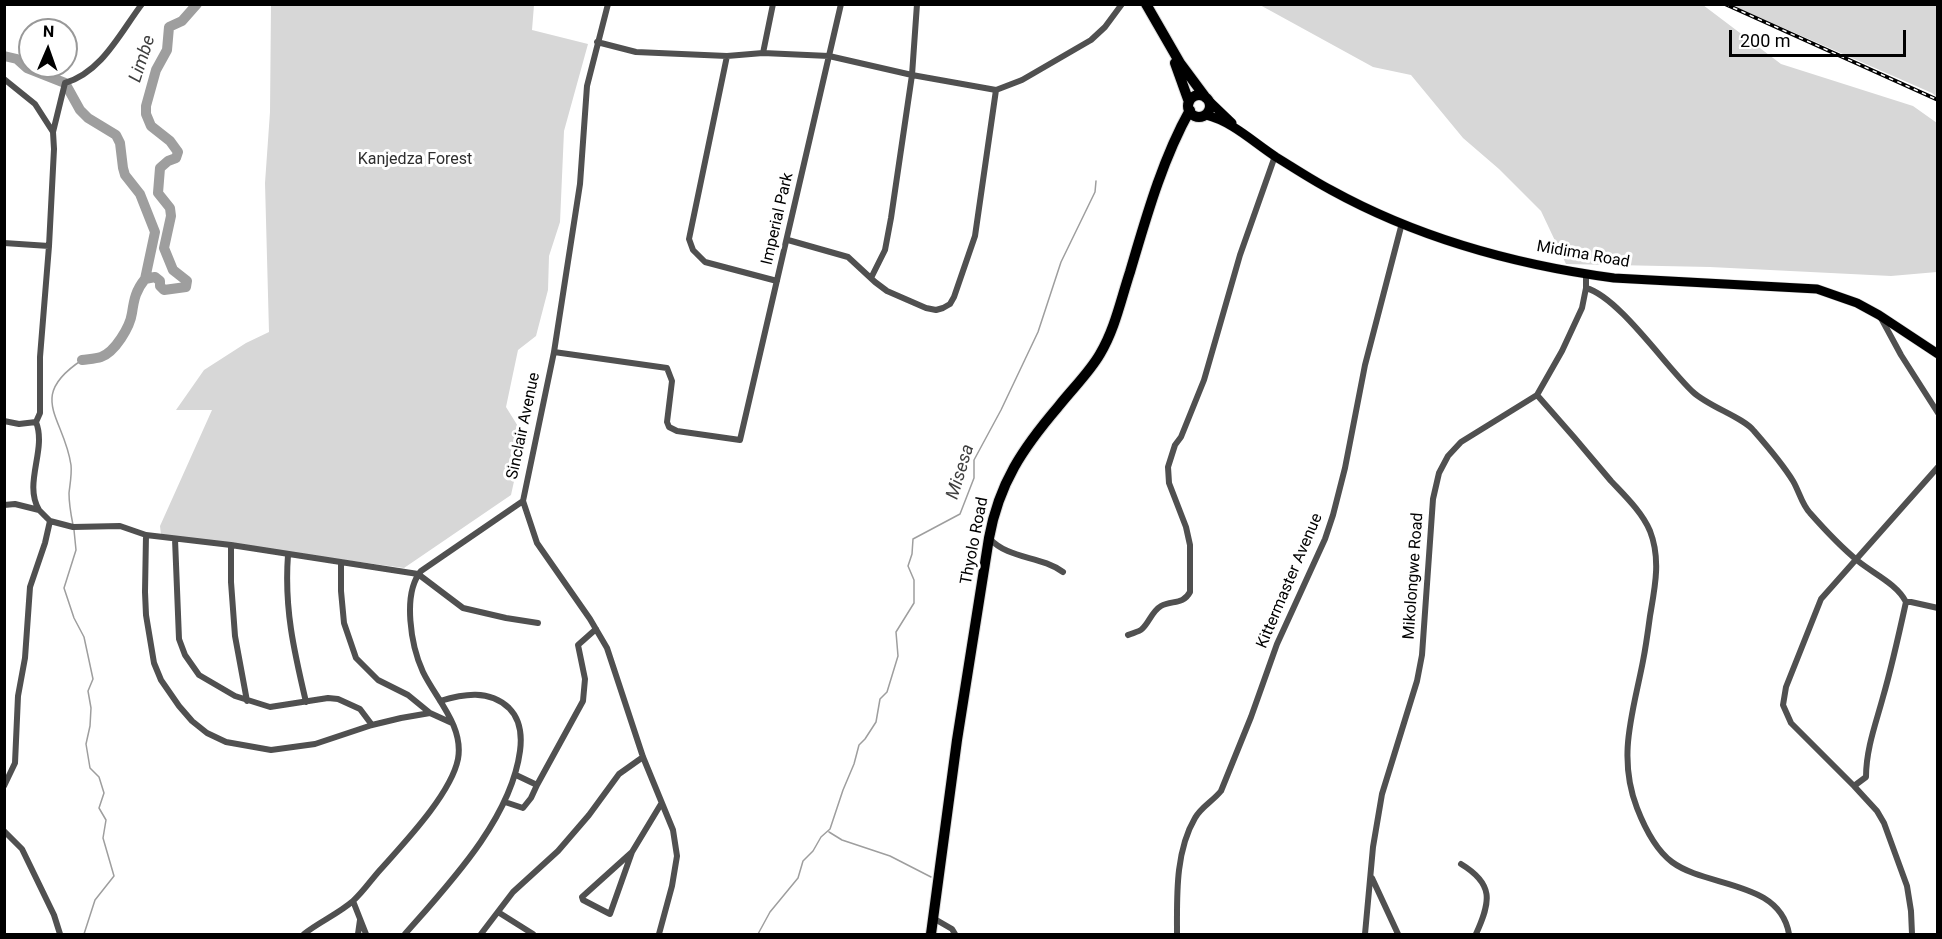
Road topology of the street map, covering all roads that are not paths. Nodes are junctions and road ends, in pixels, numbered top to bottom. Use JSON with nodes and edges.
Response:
{"nodes":[{"id":1,"x":142,"y":4,"type":"edge"},
{"id":2,"x":608,"y":4,"type":"edge"},
{"id":3,"x":773,"y":4,"type":"edge"},
{"id":4,"x":841,"y":4,"type":"edge"},
{"id":5,"x":917,"y":4,"type":"edge"},
{"id":6,"x":1122,"y":4,"type":"edge"},
{"id":7,"x":1140,"y":4,"type":"edge"},
{"id":8,"x":1146,"y":4,"type":"edge"},
{"id":9,"x":597,"y":42,"type":"junction"},
{"id":10,"x":763,"y":53,"type":"junction"},
{"id":11,"x":727,"y":56,"type":"junction"},
{"id":12,"x":829,"y":56,"type":"junction"},
{"id":13,"x":912,"y":75,"type":"junction"},
{"id":14,"x":4,"y":79,"type":"edge"},
{"id":15,"x":996,"y":90,"type":"junction"},
{"id":16,"x":1207,"y":99,"type":"junction"},
{"id":17,"x":1189,"y":106,"type":"junction"},
{"id":18,"x":1204,"y":115,"type":"junction"},
{"id":19,"x":1237,"y":129,"type":"junction"},
{"id":20,"x":53,"y":132,"type":"junction"},
{"id":21,"x":1275,"y":156,"type":"junction"},
{"id":22,"x":1167,"y":159,"type":"junction"},
{"id":23,"x":1402,"y":223,"type":"junction"},
{"id":24,"x":788,"y":240,"type":"junction"},
{"id":25,"x":4,"y":243,"type":"edge"},
{"id":26,"x":49,"y":246,"type":"junction"},
{"id":27,"x":1586,"y":274,"type":"junction"},
{"id":28,"x":871,"y":278,"type":"junction"},
{"id":29,"x":777,"y":281,"type":"junction"},
{"id":30,"x":1586,"y":288,"type":"junction"},
{"id":31,"x":1879,"y":315,"type":"junction"},
{"id":32,"x":554,"y":352,"type":"junction"},
{"id":33,"x":1938,"y":354,"type":"edge"},
{"id":34,"x":1537,"y":395,"type":"junction"},
{"id":35,"x":1938,"y":412,"type":"edge"},
{"id":36,"x":4,"y":422,"type":"edge"},
{"id":37,"x":36,"y":422,"type":"junction"},
{"id":38,"x":1938,"y":467,"type":"edge"},
{"id":39,"x":523,"y":501,"type":"junction"},
{"id":40,"x":4,"y":505,"type":"edge"},
{"id":41,"x":39,"y":510,"type":"junction"},
{"id":42,"x":50,"y":520,"type":"junction"},
{"id":43,"x":146,"y":535,"type":"junction"},
{"id":44,"x":174,"y":538,"type":"junction"},
{"id":45,"x":988,"y":538,"type":"junction"},
{"id":46,"x":231,"y":545,"type":"junction"},
{"id":47,"x":288,"y":555,"type":"junction"},
{"id":48,"x":1857,"y":560,"type":"junction"},
{"id":49,"x":341,"y":562,"type":"junction"},
{"id":50,"x":1063,"y":572,"type":"dead end"},
{"id":51,"x":418,"y":574,"type":"junction"},
{"id":52,"x":1906,"y":602,"type":"junction"},
{"id":53,"x":1938,"y":608,"type":"edge"},
{"id":54,"x":538,"y":623,"type":"dead end"},
{"id":55,"x":596,"y":629,"type":"junction"},
{"id":56,"x":1128,"y":635,"type":"dead end"},
{"id":57,"x":247,"y":701,"type":"junction"},
{"id":58,"x":440,"y":701,"type":"junction"},
{"id":59,"x":306,"y":702,"type":"junction"},
{"id":60,"x":430,"y":713,"type":"junction"},
{"id":61,"x":452,"y":723,"type":"junction"},
{"id":62,"x":372,"y":725,"type":"junction"},
{"id":63,"x":643,"y":757,"type":"junction"},
{"id":64,"x":516,"y":775,"type":"junction"},
{"id":65,"x":537,"y":785,"type":"junction"},
{"id":66,"x":4,"y":786,"type":"edge"},
{"id":67,"x":1854,"y":786,"type":"junction"},
{"id":68,"x":506,"y":802,"type":"junction"},
{"id":69,"x":661,"y":804,"type":"junction"},
{"id":70,"x":4,"y":831,"type":"edge"},
{"id":71,"x":632,"y":852,"type":"junction"},
{"id":72,"x":1461,"y":864,"type":"dead end"},
{"id":73,"x":1371,"y":876,"type":"junction"},
{"id":74,"x":354,"y":901,"type":"junction"},
{"id":75,"x":498,"y":912,"type":"junction"},
{"id":76,"x":361,"y":918,"type":"junction"},
{"id":77,"x":933,"y":918,"type":"junction"},
{"id":78,"x":60,"y":934,"type":"edge"},
{"id":79,"x":304,"y":934,"type":"edge"},
{"id":80,"x":358,"y":934,"type":"edge"},
{"id":81,"x":366,"y":934,"type":"edge"},
{"id":82,"x":405,"y":934,"type":"edge"},
{"id":83,"x":481,"y":934,"type":"edge"},
{"id":84,"x":533,"y":934,"type":"edge"},
{"id":85,"x":659,"y":934,"type":"edge"},
{"id":86,"x":931,"y":934,"type":"edge"},
{"id":87,"x":955,"y":934,"type":"edge"},
{"id":88,"x":1178,"y":934,"type":"edge"},
{"id":89,"x":1365,"y":934,"type":"edge"},
{"id":90,"x":1398,"y":934,"type":"edge"},
{"id":91,"x":1476,"y":934,"type":"edge"},
{"id":92,"x":1789,"y":934,"type":"edge"},
{"id":93,"x":1912,"y":934,"type":"edge"}],
"edges":[{"from":1,"to":20,"type":"street"},
{"from":2,"to":9,"type":"street","name":"Sinclair Avenue"},
{"from":3,"to":10,"type":"street"},
{"from":4,"to":12,"type":"street","name":"Imperial Park"},
{"from":5,"to":13,"type":"street"},
{"from":6,"to":15,"type":"street"},
{"from":7,"to":17,"type":"highway"},
{"from":8,"to":16,"type":"highway"},
{"from":9,"to":11,"type":"street"},
{"from":9,"to":32,"type":"street","name":"Sinclair Avenue"},
{"from":10,"to":11,"type":"street"},
{"from":10,"to":12,"type":"street"},
{"from":11,"to":29,"type":"street"},
{"from":12,"to":13,"type":"street"},
{"from":12,"to":24,"type":"street","name":"Imperial Park"},
{"from":13,"to":15,"type":"street"},
{"from":13,"to":28,"type":"street"},
{"from":14,"to":20,"type":"street"},
{"from":15,"to":28,"type":"street"},
{"from":16,"to":17,"type":"highway"},
{"from":16,"to":18,"type":"highway"},
{"from":16,"to":19,"type":"main road","name":"Midima Road"},
{"from":17,"to":18,"type":"highway"},
{"from":17,"to":22,"type":"highway","name":"Thyolo Road"},
{"from":18,"to":19,"type":"main road","name":"Midima Road"},
{"from":18,"to":22,"type":"highway","name":"Thyolo Road"},
{"from":19,"to":21,"type":"main road","name":"Midima Road"},
{"from":20,"to":26,"type":"street"},
{"from":21,"to":23,"type":"main road","name":"Midima Road"},
{"from":21,"to":56,"type":"street"},
{"from":22,"to":45,"type":"highway","name":"Thyolo Road"},
{"from":23,"to":27,"type":"main road","name":"Midima Road"},
{"from":23,"to":88,"type":"street","name":"Kittermaster Avenue"},
{"from":24,"to":28,"type":"street"},
{"from":24,"to":29,"type":"street","name":"Imperial Park"},
{"from":25,"to":26,"type":"street"},
{"from":26,"to":37,"type":"street"},
{"from":27,"to":30,"type":"street","name":"Mikolongwe Road"},
{"from":27,"to":31,"type":"main road","name":"Midima Road"},
{"from":29,"to":32,"type":"street","name":"Imperial Park"},
{"from":30,"to":34,"type":"street","name":"Mikolongwe Road"},
{"from":30,"to":48,"type":"street"},
{"from":31,"to":33,"type":"main road","name":"Midima Road"},
{"from":31,"to":35,"type":"street"},
{"from":32,"to":39,"type":"street","name":"Sinclair Avenue"},
{"from":34,"to":73,"type":"street","name":"Mikolongwe Road"},
{"from":34,"to":92,"type":"street"},
{"from":36,"to":37,"type":"street"},
{"from":37,"to":41,"type":"street"},
{"from":38,"to":48,"type":"street"},
{"from":39,"to":51,"type":"street","name":"Sinclair Avenue"},
{"from":39,"to":55,"type":"street"},
{"from":40,"to":41,"type":"street"},
{"from":41,"to":42,"type":"street"},
{"from":42,"to":43,"type":"street"},
{"from":42,"to":66,"type":"street"},
{"from":43,"to":44,"type":"street"},
{"from":43,"to":62,"type":"street"},
{"from":44,"to":46,"type":"street"},
{"from":44,"to":57,"type":"street"},
{"from":45,"to":50,"type":"street"},
{"from":45,"to":77,"type":"highway","name":"Thyolo Road"},
{"from":46,"to":47,"type":"street"},
{"from":46,"to":57,"type":"street"},
{"from":47,"to":49,"type":"street"},
{"from":47,"to":59,"type":"street"},
{"from":48,"to":52,"type":"street"},
{"from":48,"to":67,"type":"street"},
{"from":49,"to":51,"type":"street"},
{"from":49,"to":60,"type":"street"},
{"from":51,"to":54,"type":"street"},
{"from":51,"to":58,"type":"street"},
{"from":52,"to":53,"type":"street"},
{"from":52,"to":67,"type":"street"},
{"from":55,"to":63,"type":"street"},
{"from":55,"to":65,"type":"street"},
{"from":57,"to":59,"type":"street"},
{"from":58,"to":61,"type":"street"},
{"from":58,"to":64,"type":"street"},
{"from":59,"to":62,"type":"street"},
{"from":60,"to":61,"type":"street"},
{"from":60,"to":62,"type":"street"},
{"from":61,"to":74,"type":"street"},
{"from":63,"to":69,"type":"street"},
{"from":63,"to":75,"type":"street"},
{"from":64,"to":65,"type":"street"},
{"from":64,"to":68,"type":"street"},
{"from":65,"to":68,"type":"street"},
{"from":67,"to":93,"type":"street"},
{"from":68,"to":82,"type":"street"},
{"from":69,"to":71,"type":"street"},
{"from":69,"to":85,"type":"street"},
{"from":70,"to":78,"type":"street"},
{"from":71,"to":71,"type":"street"},
{"from":72,"to":91,"type":"street"},
{"from":73,"to":89,"type":"street","name":"Mikolongwe Road"},
{"from":73,"to":90,"type":"street"},
{"from":74,"to":76,"type":"street"},
{"from":74,"to":79,"type":"street"},
{"from":75,"to":83,"type":"street"},
{"from":75,"to":84,"type":"street"},
{"from":76,"to":80,"type":"street"},
{"from":76,"to":81,"type":"street"},
{"from":77,"to":86,"type":"highway","name":"Thyolo Road"},
{"from":77,"to":87,"type":"street"}]}
